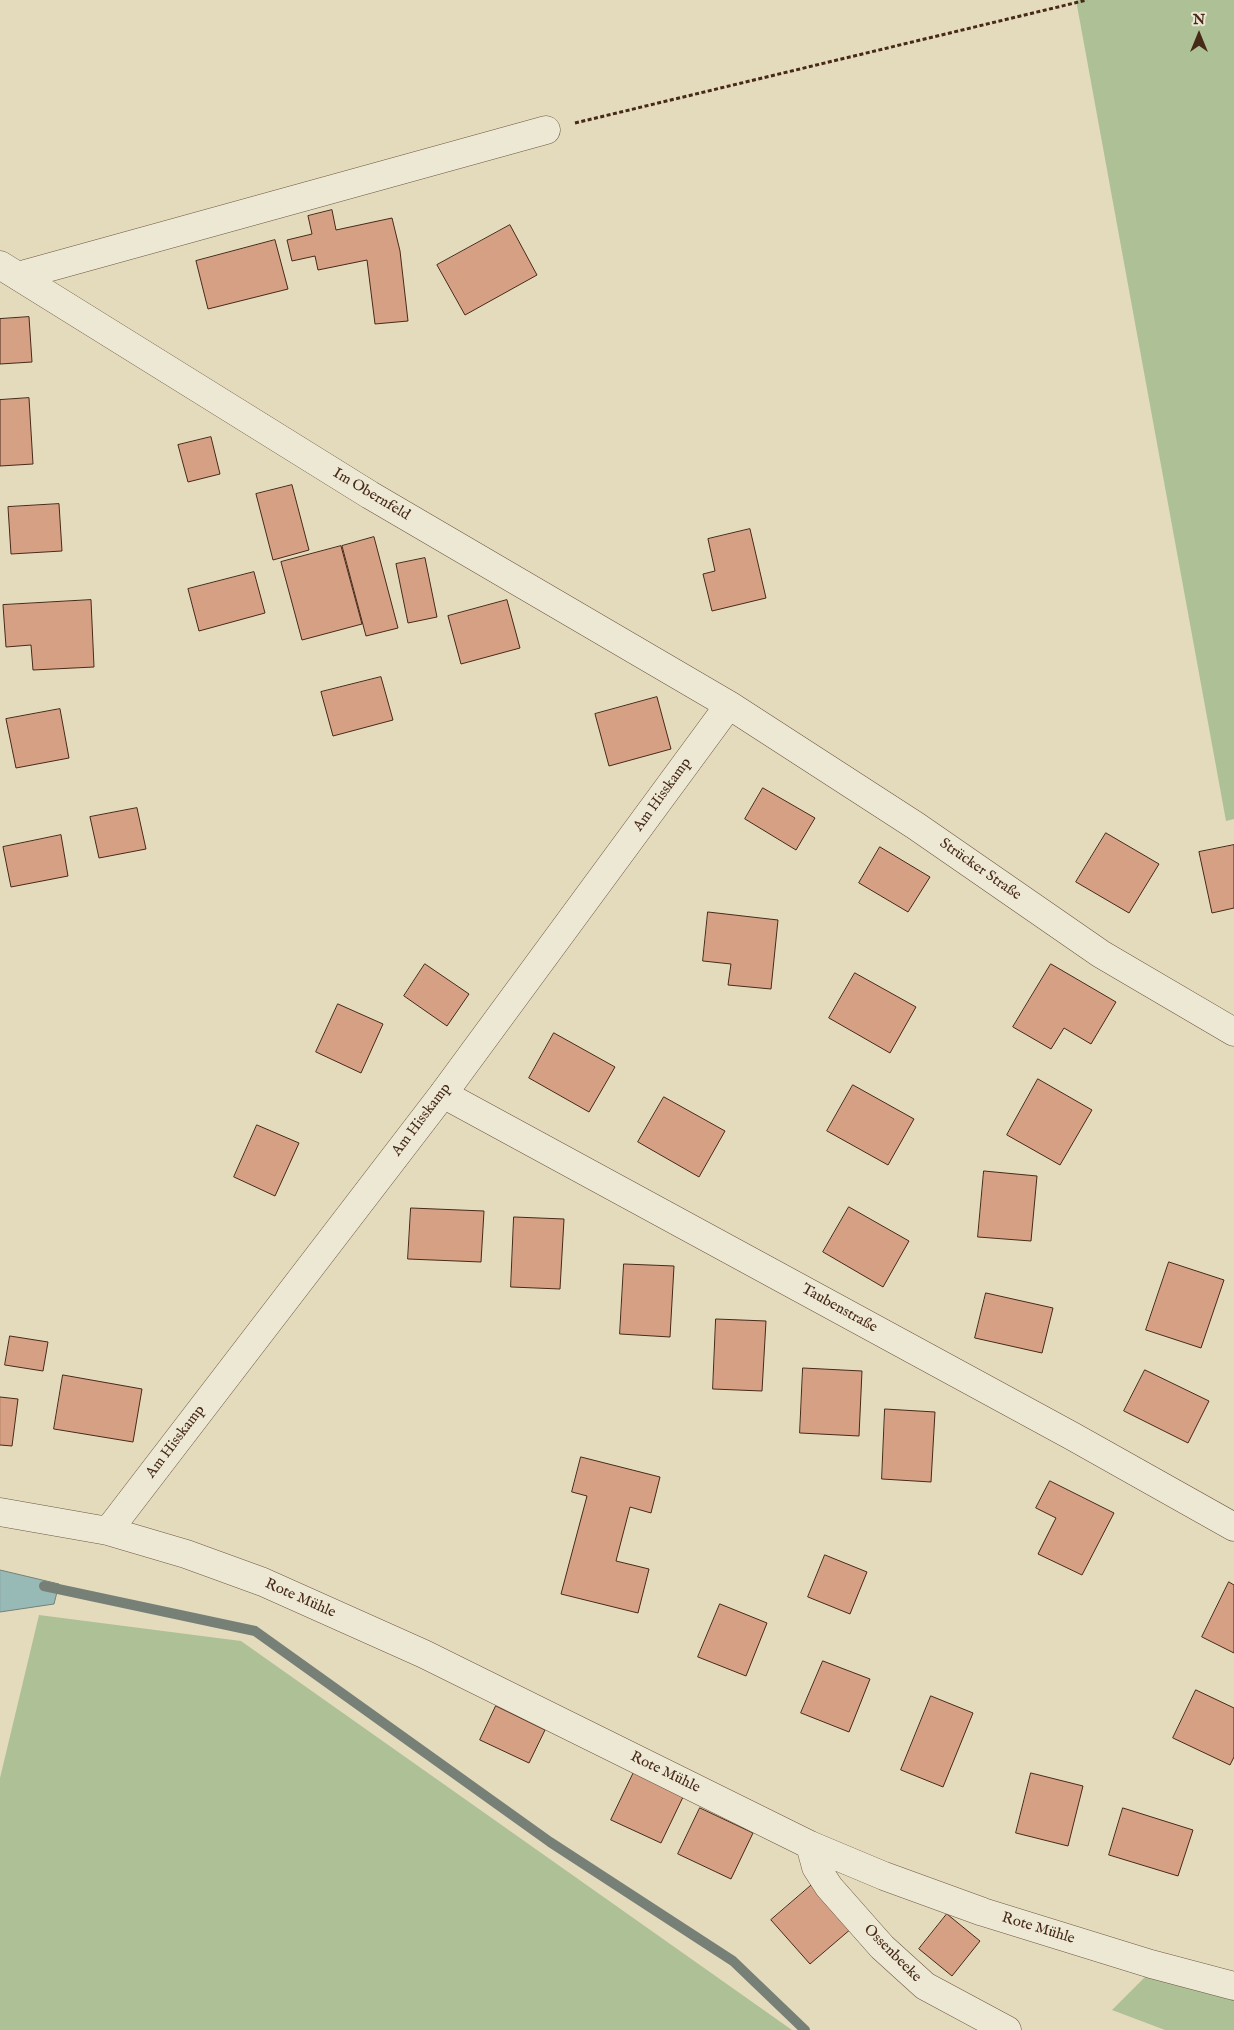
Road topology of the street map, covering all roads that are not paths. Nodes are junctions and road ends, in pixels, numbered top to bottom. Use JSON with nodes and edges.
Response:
{"nodes":[{"id":1,"x":546,"y":130,"type":"road end"},
{"id":2,"x":9,"y":271,"type":"edge"},
{"id":3,"x":729,"y":705,"type":"junction"},
{"id":4,"x":1234,"y":1032,"type":"edge"},
{"id":5,"x":443,"y":1094,"type":"junction"},
{"id":6,"x":0,"y":1512,"type":"edge"},
{"id":7,"x":1234,"y":1527,"type":"edge"},
{"id":8,"x":108,"y":1531,"type":"junction"},
{"id":9,"x":810,"y":1844,"type":"junction"},
{"id":10,"x":1234,"y":1986,"type":"edge"},
{"id":11,"x":1007,"y":2030,"type":"edge"}],
"edges":[{"from":1,"to":2,"type":"street","name":"Im Obernfeld"},
{"from":2,"to":3,"type":"street","name":"Im Obernfeld"},
{"from":3,"to":4,"type":"street","name":"Strücker Straße"},
{"from":3,"to":5,"type":"street","name":"Am Hisskamp"},
{"from":5,"to":7,"type":"street","name":"Taubenstraße"},
{"from":5,"to":8,"type":"street","name":"Am Hisskamp"},
{"from":6,"to":8,"type":"street","name":"Rote Mühle"},
{"from":8,"to":9,"type":"street","name":"Rote Mühle"},
{"from":9,"to":10,"type":"street","name":"Rote Mühle"},
{"from":9,"to":11,"type":"street","name":"Ossenbeeke"}]}
